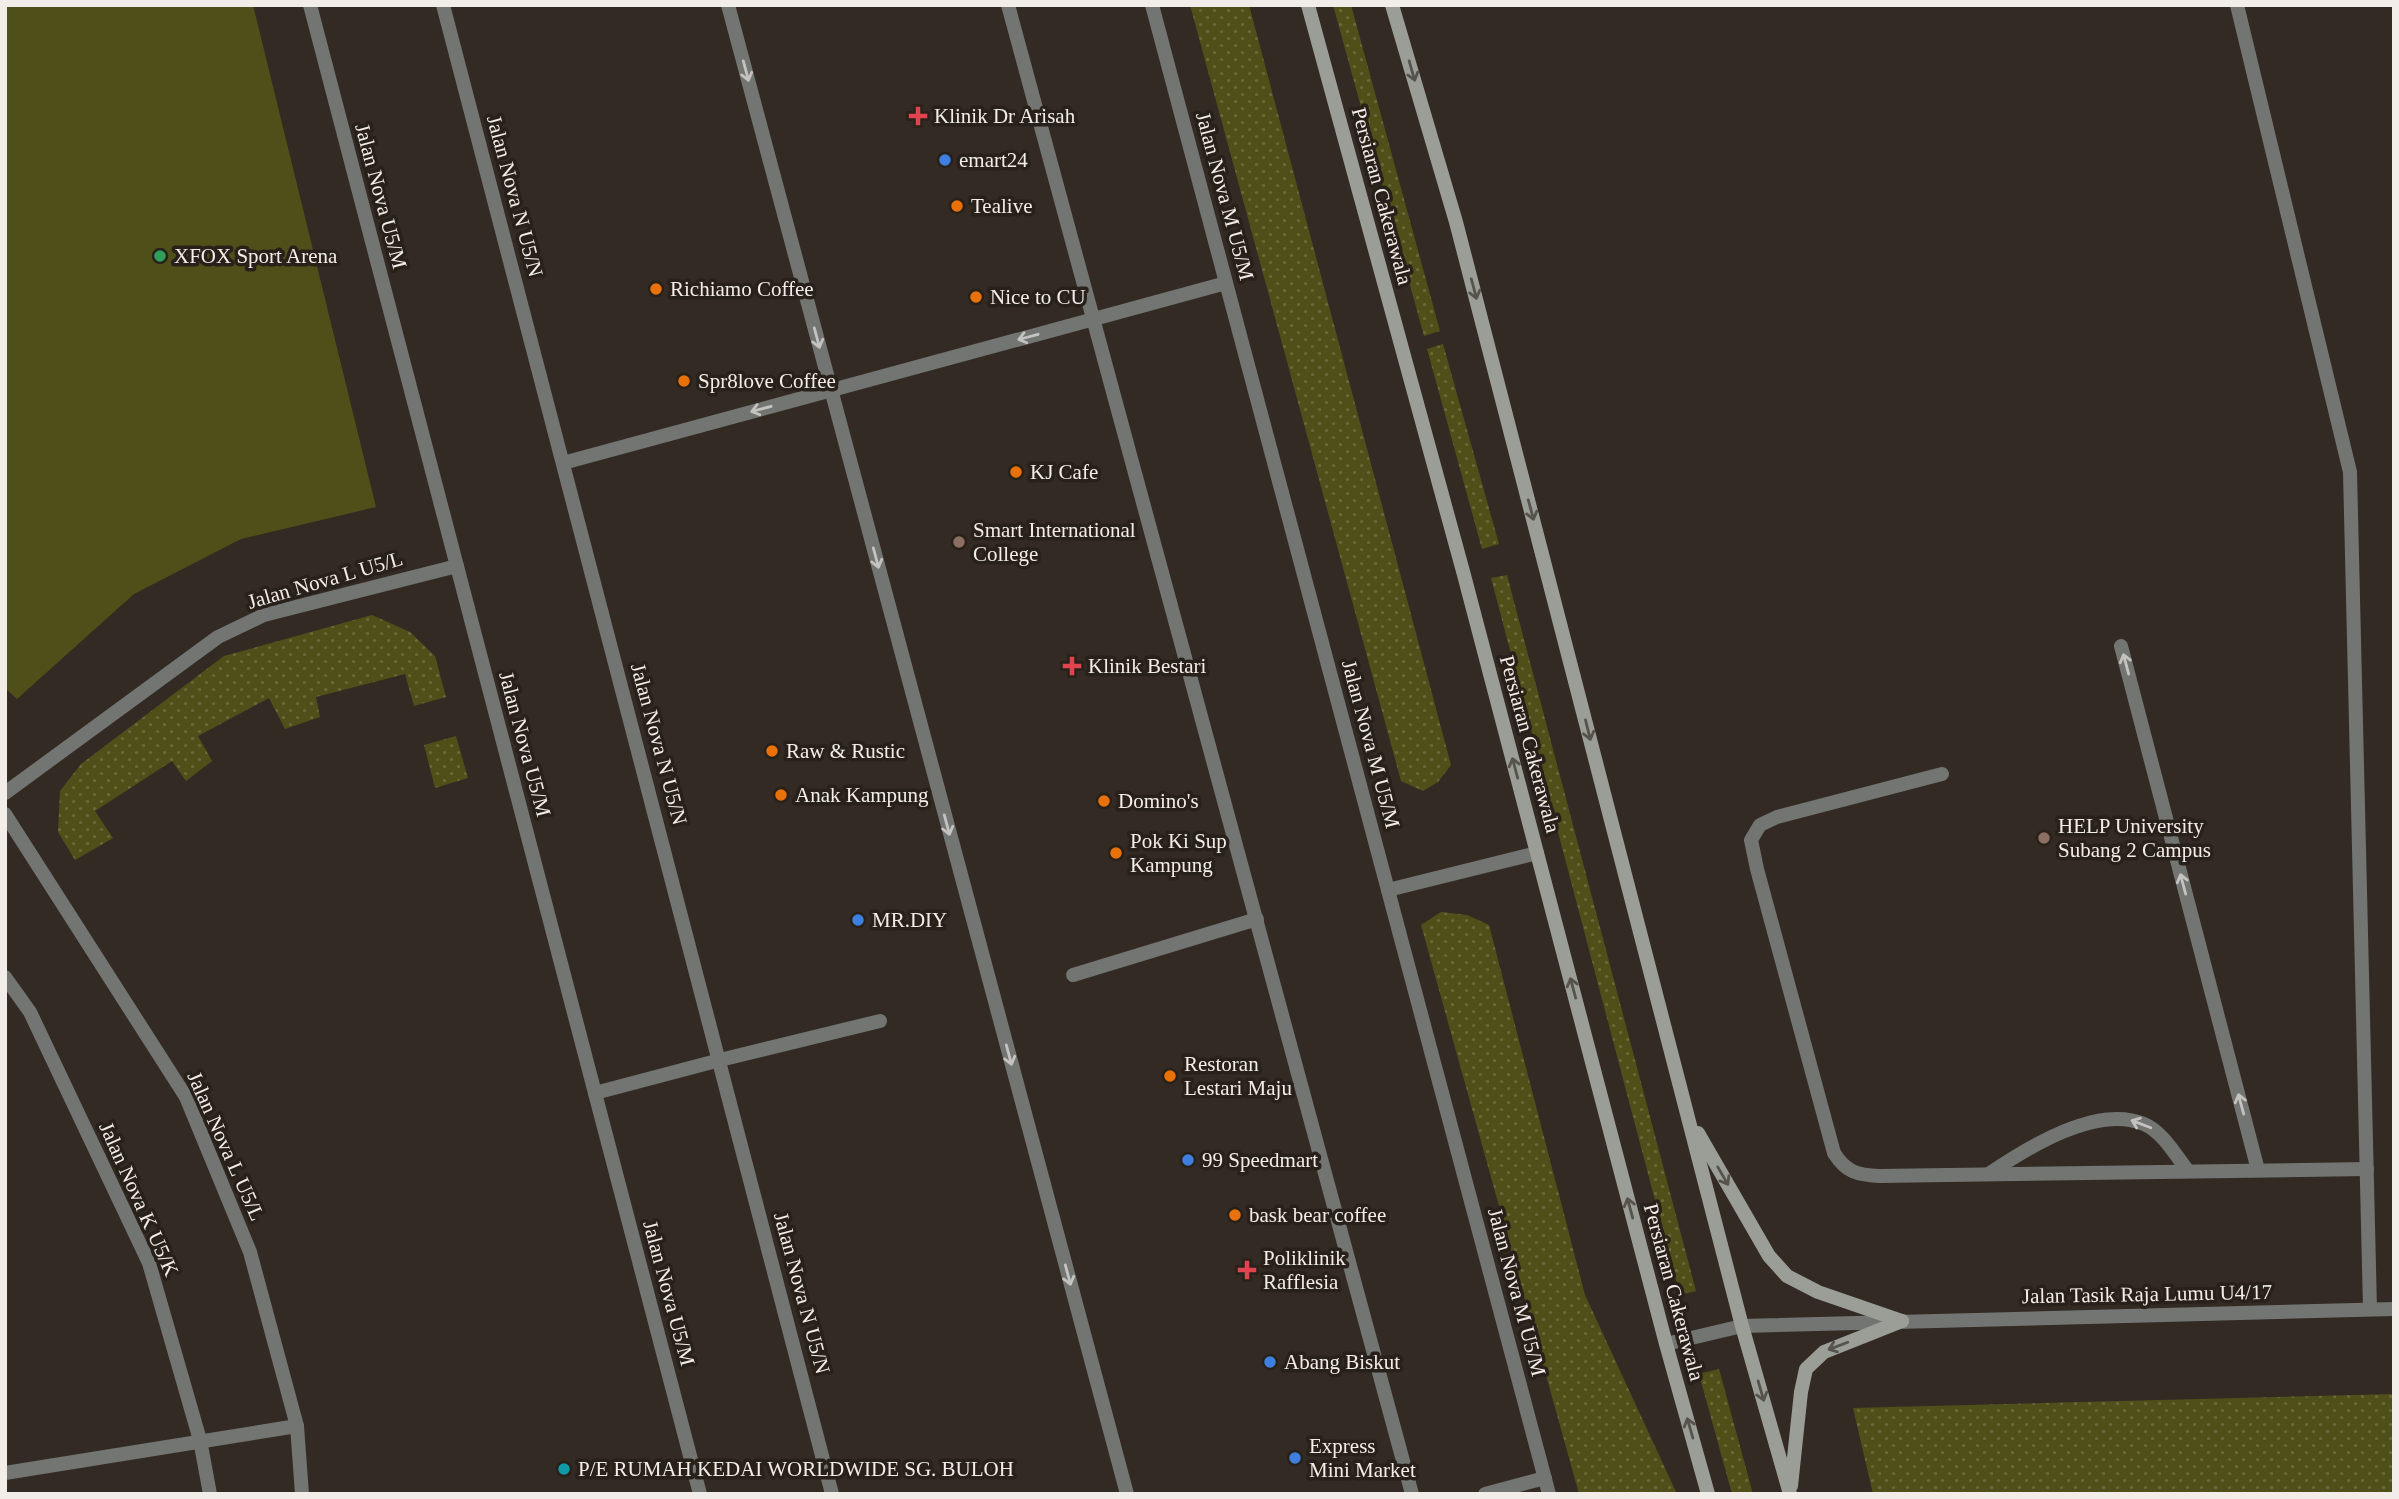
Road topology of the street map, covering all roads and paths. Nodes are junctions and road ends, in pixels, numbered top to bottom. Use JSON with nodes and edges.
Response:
{"nodes":[{"id":1,"x":310,"y":5,"type":"edge"},
{"id":2,"x":443,"y":5,"type":"edge"},
{"id":3,"x":728,"y":5,"type":"edge"},
{"id":4,"x":1008,"y":5,"type":"edge"},
{"id":5,"x":1152,"y":5,"type":"edge"},
{"id":6,"x":1308,"y":5,"type":"edge"},
{"id":7,"x":1392,"y":5,"type":"edge"},
{"id":8,"x":2237,"y":5,"type":"edge"},
{"id":9,"x":1226,"y":283,"type":"junction"},
{"id":10,"x":1094,"y":319,"type":"junction"},
{"id":11,"x":831,"y":390,"type":"junction"},
{"id":12,"x":564,"y":463,"type":"junction"},
{"id":13,"x":457,"y":566,"type":"junction"},
{"id":14,"x":2121,"y":646,"type":"dead end"},
{"id":15,"x":1942,"y":774,"type":"dead end"},
{"id":16,"x":5,"y":793,"type":"edge"},
{"id":17,"x":5,"y":814,"type":"edge"},
{"id":18,"x":1537,"y":853,"type":"junction"},
{"id":19,"x":1388,"y":890,"type":"junction"},
{"id":20,"x":1257,"y":919,"type":"junction"},
{"id":21,"x":1073,"y":975,"type":"dead end"},
{"id":22,"x":5,"y":976,"type":"edge"},
{"id":23,"x":880,"y":1021,"type":"dead end"},
{"id":24,"x":720,"y":1060,"type":"junction"},
{"id":25,"x":596,"y":1093,"type":"junction"},
{"id":26,"x":1688,"y":1117,"type":"junction"},
{"id":27,"x":2367,"y":1169,"type":"junction"},
{"id":28,"x":2258,"y":1170,"type":"junction"},
{"id":29,"x":2188,"y":1171,"type":"junction"},
{"id":30,"x":1989,"y":1174,"type":"junction"},
{"id":31,"x":2394,"y":1309,"type":"edge"},
{"id":32,"x":2370,"y":1310,"type":"junction"},
{"id":33,"x":1902,"y":1321,"type":"junction"},
{"id":34,"x":1742,"y":1326,"type":"junction"},
{"id":35,"x":1666,"y":1344,"type":"junction"},
{"id":36,"x":297,"y":1426,"type":"junction"},
{"id":37,"x":200,"y":1440,"type":"junction"},
{"id":38,"x":5,"y":1473,"type":"edge"},
{"id":39,"x":1545,"y":1478,"type":"junction"},
{"id":40,"x":210,"y":1494,"type":"edge"},
{"id":41,"x":302,"y":1494,"type":"edge"},
{"id":42,"x":700,"y":1494,"type":"edge"},
{"id":43,"x":832,"y":1494,"type":"edge"},
{"id":44,"x":1127,"y":1494,"type":"edge"},
{"id":45,"x":1412,"y":1494,"type":"edge"},
{"id":46,"x":1485,"y":1494,"type":"edge"},
{"id":47,"x":1549,"y":1494,"type":"edge"},
{"id":48,"x":1708,"y":1494,"type":"edge"},
{"id":49,"x":1790,"y":1494,"type":"edge"}],
"edges":[{"from":1,"to":13,"type":"street","name":"Jalan Nova U5/M"},
{"from":2,"to":12,"type":"street","name":"Jalan Nova N U5/N"},
{"from":3,"to":11,"type":"street","one_way":true},
{"from":4,"to":10,"type":"street"},
{"from":5,"to":9,"type":"street","name":"Jalan Nova M U5/M"},
{"from":18,"to":6,"type":"street","name":"Persiaran Cakerawala","one_way":true},
{"from":7,"to":26,"type":"street","one_way":true},
{"from":8,"to":27,"type":"street"},
{"from":9,"to":10,"type":"street"},
{"from":9,"to":19,"type":"street","name":"Jalan Nova M U5/M"},
{"from":10,"to":11,"type":"street","one_way":true},
{"from":10,"to":20,"type":"street"},
{"from":11,"to":12,"type":"street","one_way":true},
{"from":11,"to":44,"type":"street","one_way":true},
{"from":12,"to":24,"type":"street","name":"Jalan Nova N U5/N"},
{"from":13,"to":16,"type":"street","name":"Jalan Nova L U5/L"},
{"from":13,"to":25,"type":"street","name":"Jalan Nova U5/M"},
{"from":28,"to":14,"type":"street","one_way":true},
{"from":15,"to":30,"type":"street"},
{"from":17,"to":36,"type":"street","name":"Jalan Nova L U5/L"},
{"from":18,"to":19,"type":"street"},
{"from":35,"to":18,"type":"street","name":"Persiaran Cakerawala","one_way":true},
{"from":19,"to":39,"type":"street","name":"Jalan Nova M U5/M"},
{"from":20,"to":21,"type":"street"},
{"from":20,"to":45,"type":"street"},
{"from":22,"to":37,"type":"street","name":"Jalan Nova K U5/K"},
{"from":23,"to":24,"type":"street"},
{"from":24,"to":25,"type":"street"},
{"from":24,"to":43,"type":"street","name":"Jalan Nova N U5/N"},
{"from":25,"to":42,"type":"street","name":"Jalan Nova U5/M"},
{"from":26,"to":33,"type":"street","one_way":true},
{"from":26,"to":34,"type":"street"},
{"from":27,"to":28,"type":"street"},
{"from":27,"to":32,"type":"street"},
{"from":28,"to":29,"type":"street"},
{"from":29,"to":30,"type":"street"},
{"from":29,"to":30,"type":"street","one_way":true},
{"from":31,"to":32,"type":"street","name":"Jalan Tasik Raja Lumu U4/17"},
{"from":32,"to":33,"type":"street","name":"Jalan Tasik Raja Lumu U4/17"},
{"from":33,"to":34,"type":"street","name":"Jalan Tasik Raja Lumu U4/17"},
{"from":33,"to":49,"type":"street","one_way":true},
{"from":34,"to":35,"type":"street","name":"Jalan Tasik Raja Lumu U4/17"},
{"from":34,"to":49,"type":"street","one_way":true},
{"from":48,"to":35,"type":"street","name":"Persiaran Cakerawala","one_way":true},
{"from":36,"to":37,"type":"street"},
{"from":36,"to":41,"type":"street","name":"Jalan Nova L U5/L"},
{"from":37,"to":38,"type":"street"},
{"from":37,"to":40,"type":"street","name":"Jalan Nova K U5/K"},
{"from":39,"to":46,"type":"street"},
{"from":39,"to":47,"type":"street","name":"Jalan Nova M U5/M"}]}
